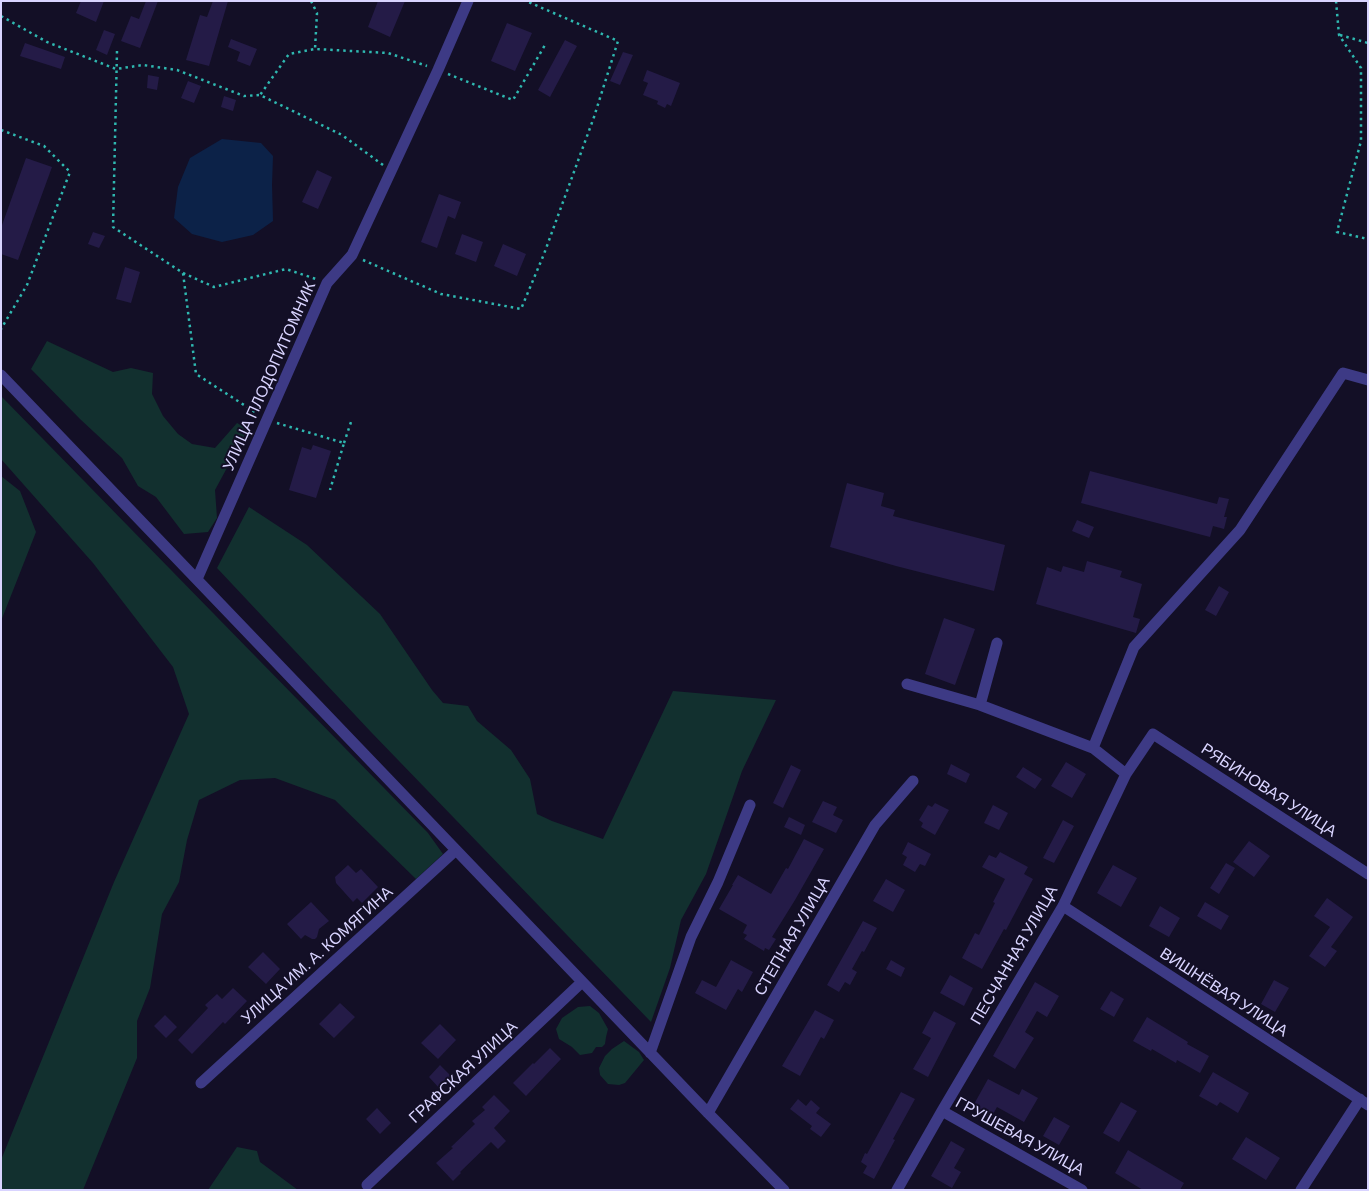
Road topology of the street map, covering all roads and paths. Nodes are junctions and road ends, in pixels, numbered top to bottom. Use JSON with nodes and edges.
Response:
{"nodes":[{"id":1,"x":311,"y":1,"type":"edge"},
{"id":2,"x":468,"y":1,"type":"edge"},
{"id":3,"x":526,"y":1,"type":"edge"},
{"id":4,"x":1336,"y":1,"type":"edge"},
{"id":5,"x":1,"y":16,"type":"edge"},
{"id":6,"x":1339,"y":35,"type":"junction"},
{"id":7,"x":1368,"y":43,"type":"edge"},
{"id":8,"x":545,"y":45,"type":"dead end"},
{"id":9,"x":315,"y":50,"type":"junction"},
{"id":10,"x":117,"y":51,"type":"dead end"},
{"id":11,"x":116,"y":69,"type":"junction"},
{"id":12,"x":438,"y":70,"type":"junction"},
{"id":13,"x":260,"y":96,"type":"junction"},
{"id":14,"x":1,"y":130,"type":"edge"},
{"id":15,"x":391,"y":171,"type":"junction"},
{"id":16,"x":1368,"y":239,"type":"edge"},
{"id":17,"x":352,"y":255,"type":"junction"},
{"id":18,"x":183,"y":273,"type":"junction"},
{"id":19,"x":327,"y":282,"type":"junction"},
{"id":20,"x":1,"y":329,"type":"edge"},
{"id":21,"x":1,"y":375,"type":"edge"},
{"id":22,"x":1368,"y":380,"type":"edge"},
{"id":23,"x":352,"y":419,"type":"dead end"},
{"id":24,"x":267,"y":420,"type":"junction"},
{"id":25,"x":344,"y":443,"type":"junction"},
{"id":26,"x":330,"y":490,"type":"dead end"},
{"id":27,"x":197,"y":579,"type":"junction"},
{"id":28,"x":996,"y":643,"type":"dead end"},
{"id":29,"x":907,"y":684,"type":"dead end"},
{"id":30,"x":980,"y":705,"type":"junction"},
{"id":31,"x":1153,"y":734,"type":"joint"},
{"id":32,"x":1094,"y":748,"type":"junction"},
{"id":33,"x":1126,"y":774,"type":"junction"},
{"id":34,"x":913,"y":781,"type":"dead end"},
{"id":35,"x":750,"y":805,"type":"dead end"},
{"id":36,"x":456,"y":850,"type":"junction"},
{"id":37,"x":1368,"y":874,"type":"edge"},
{"id":38,"x":1062,"y":906,"type":"junction"},
{"id":39,"x":582,"y":982,"type":"junction"},
{"id":40,"x":650,"y":1052,"type":"junction"},
{"id":41,"x":201,"y":1083,"type":"dead end"},
{"id":42,"x":1364,"y":1102,"type":"edge"},
{"id":43,"x":942,"y":1111,"type":"junction"},
{"id":44,"x":708,"y":1114,"type":"junction"},
{"id":45,"x":367,"y":1185,"type":"dead end"},
{"id":46,"x":784,"y":1190,"type":"edge"},
{"id":47,"x":897,"y":1190,"type":"edge"},
{"id":48,"x":1082,"y":1190,"type":"edge"},
{"id":49,"x":1301,"y":1190,"type":"edge"}],
"edges":[{"from":1,"to":9,"type":"path"},
{"from":2,"to":12,"type":"street","name":"УЛИЦА ПЛОДОПИТОМНИК"},
{"from":3,"to":17,"type":"path"},
{"from":4,"to":6,"type":"path"},
{"from":5,"to":11,"type":"path"},
{"from":6,"to":7,"type":"path"},
{"from":6,"to":16,"type":"path"},
{"from":8,"to":12,"type":"path"},
{"from":9,"to":12,"type":"path"},
{"from":9,"to":13,"type":"path"},
{"from":10,"to":11,"type":"path"},
{"from":11,"to":13,"type":"path"},
{"from":11,"to":18,"type":"path"},
{"from":12,"to":15,"type":"street","name":"УЛИЦА ПЛОДОПИТОМНИК"},
{"from":13,"to":15,"type":"path"},
{"from":14,"to":20,"type":"path"},
{"from":15,"to":17,"type":"street","name":"УЛИЦА ПЛОДОПИТОМНИК"},
{"from":17,"to":19,"type":"street","name":"УЛИЦА ПЛОДОПИТОМНИК"},
{"from":18,"to":19,"type":"path"},
{"from":18,"to":24,"type":"path"},
{"from":19,"to":24,"type":"street","name":"УЛИЦА ПЛОДОПИТОМНИК"},
{"from":21,"to":27,"type":"street"},
{"from":22,"to":32,"type":"street"},
{"from":23,"to":25,"type":"path"},
{"from":24,"to":25,"type":"path"},
{"from":24,"to":27,"type":"street","name":"УЛИЦА ПЛОДОПИТОМНИК"},
{"from":25,"to":26,"type":"path"},
{"from":27,"to":36,"type":"street"},
{"from":28,"to":30,"type":"street"},
{"from":29,"to":30,"type":"street"},
{"from":30,"to":32,"type":"street"},
{"from":31,"to":33,"type":"street","name":"ПЕСЧАННАЯ УЛИЦА"},
{"from":31,"to":37,"type":"street","name":"РЯБИНОВАЯ УЛИЦА"},
{"from":32,"to":33,"type":"street"},
{"from":33,"to":38,"type":"street","name":"ПЕСЧАННАЯ УЛИЦА"},
{"from":34,"to":44,"type":"street","name":"СТЕПНАЯ УЛИЦА"},
{"from":35,"to":40,"type":"street"},
{"from":36,"to":39,"type":"street"},
{"from":36,"to":41,"type":"street","name":"УЛИЦА ИМ. А. КОМЯГИНА"},
{"from":38,"to":42,"type":"street","name":"ВИШНЁВАЯ УЛИЦА"},
{"from":38,"to":43,"type":"street","name":"ПЕСЧАННАЯ УЛИЦА"},
{"from":39,"to":40,"type":"street"},
{"from":39,"to":45,"type":"street","name":"ГРАФСКАЯ УЛИЦА"},
{"from":40,"to":44,"type":"street"},
{"from":42,"to":49,"type":"street"},
{"from":43,"to":47,"type":"street","name":"ПЕСЧАННАЯ УЛИЦА"},
{"from":43,"to":48,"type":"street","name":"ГРУШЕВАЯ УЛИЦА"},
{"from":44,"to":46,"type":"street"}]}
